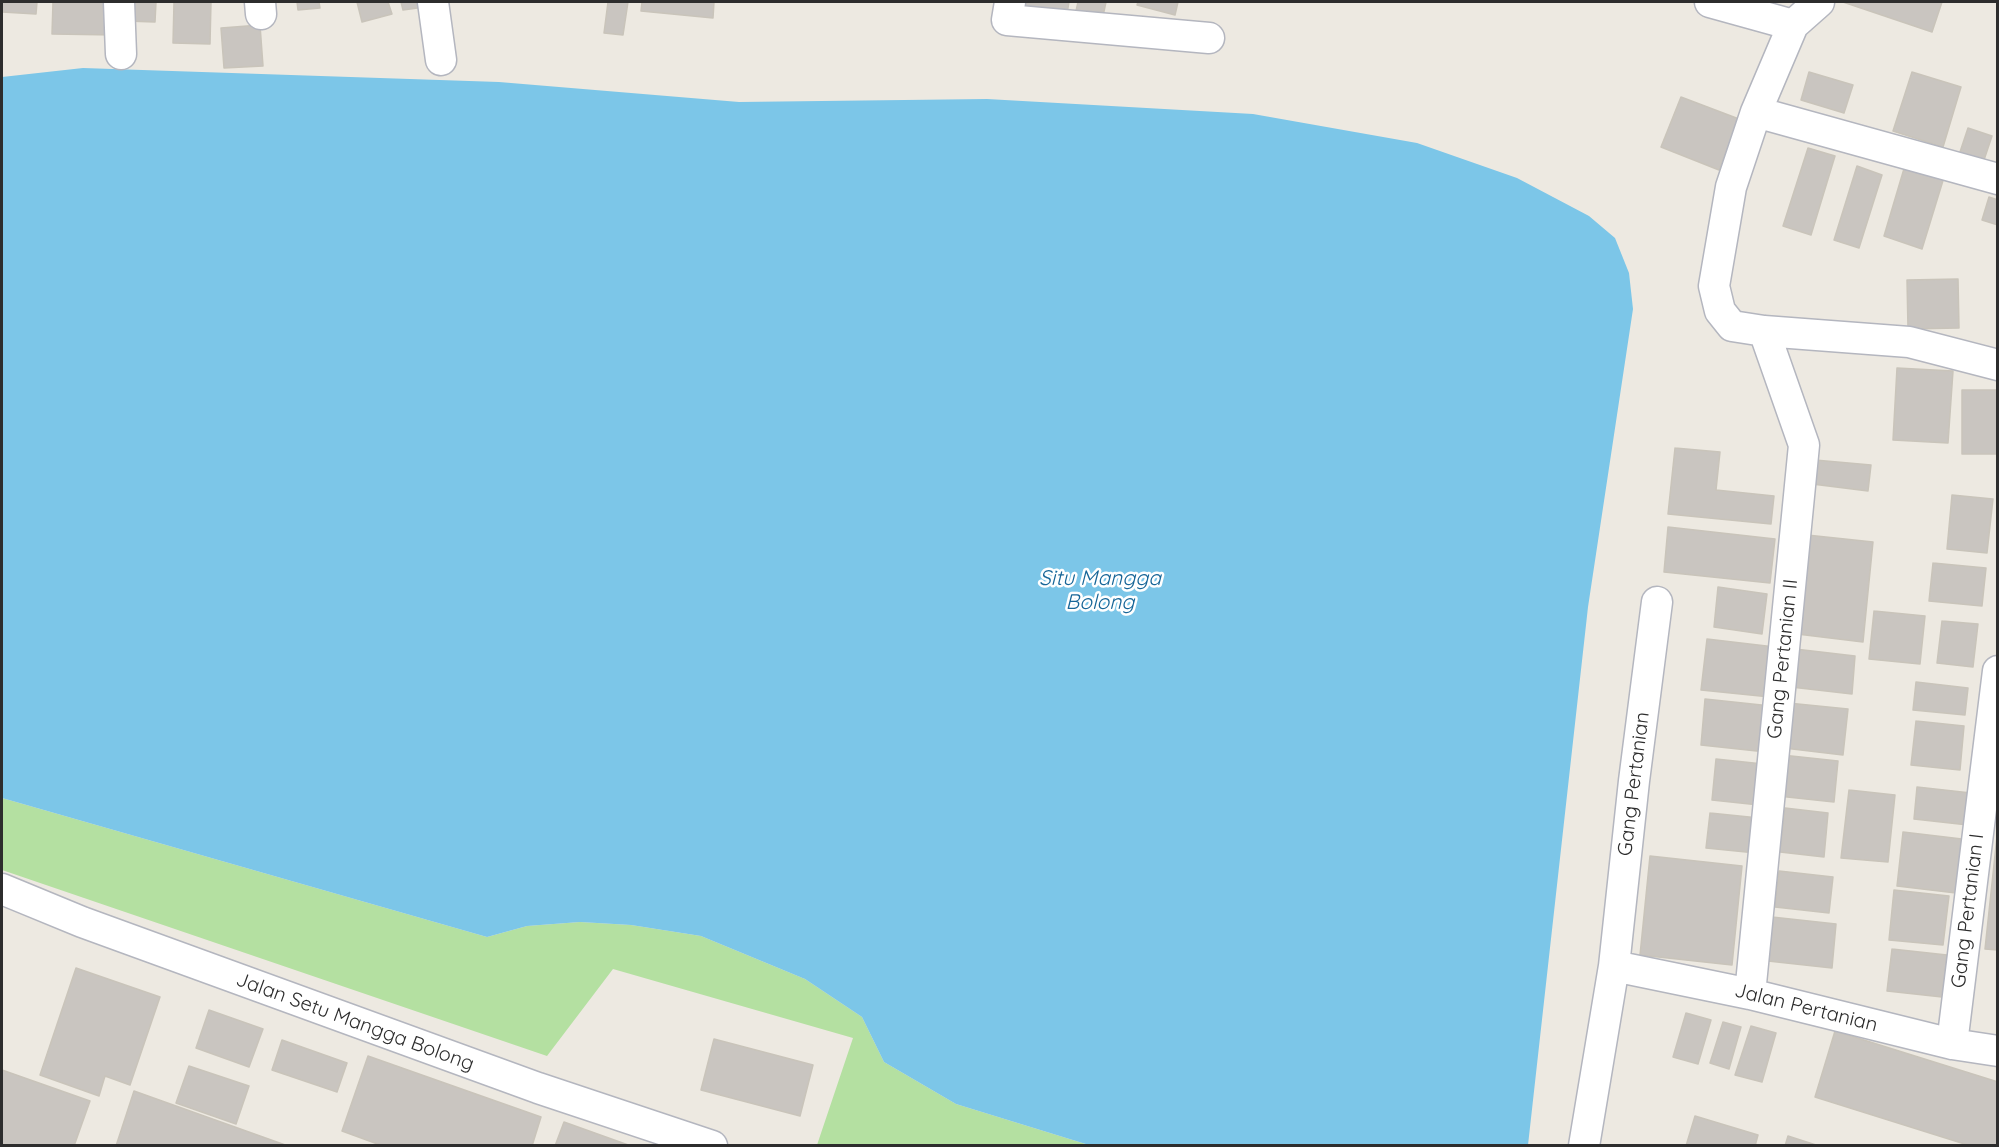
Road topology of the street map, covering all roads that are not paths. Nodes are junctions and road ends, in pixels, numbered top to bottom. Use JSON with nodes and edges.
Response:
{"nodes":[{"id":1,"x":119,"y":2,"type":"edge"},
{"id":2,"x":433,"y":2,"type":"edge"},
{"id":3,"x":1010,"y":2,"type":"edge"},
{"id":4,"x":1710,"y":2,"type":"edge"},
{"id":5,"x":1819,"y":2,"type":"edge"},
{"id":6,"x":1793,"y":25,"type":"junction"},
{"id":7,"x":1209,"y":38,"type":"dead end"},
{"id":8,"x":121,"y":54,"type":"dead end"},
{"id":9,"x":441,"y":60,"type":"dead end"},
{"id":10,"x":1756,"y":112,"type":"junction"},
{"id":11,"x":1998,"y":178,"type":"edge"},
{"id":12,"x":1764,"y":331,"type":"junction"},
{"id":13,"x":1998,"y":365,"type":"edge"},
{"id":14,"x":1657,"y":602,"type":"dead end"},
{"id":15,"x":1998,"y":671,"type":"edge"},
{"id":16,"x":2,"y":889,"type":"edge"},
{"id":17,"x":1614,"y":966,"type":"junction"},
{"id":18,"x":1750,"y":994,"type":"junction"},
{"id":19,"x":1952,"y":1044,"type":"junction"},
{"id":20,"x":1998,"y":1051,"type":"edge"},
{"id":21,"x":712,"y":1146,"type":"edge"},
{"id":22,"x":1584,"y":1146,"type":"edge"}],
"edges":[{"from":1,"to":8,"type":"street"},
{"from":2,"to":9,"type":"street"},
{"from":3,"to":7,"type":"street"},
{"from":4,"to":6,"type":"street"},
{"from":5,"to":6,"type":"street"},
{"from":6,"to":10,"type":"street"},
{"from":10,"to":11,"type":"street"},
{"from":10,"to":12,"type":"street"},
{"from":12,"to":13,"type":"street"},
{"from":12,"to":18,"type":"street","name":"Gang Pertanian II"},
{"from":14,"to":17,"type":"street","name":"Gang Pertanian"},
{"from":15,"to":19,"type":"street","name":"Gang Pertanian I"},
{"from":16,"to":21,"type":"street","name":"Jalan Setu Mangga Bolong"},
{"from":17,"to":18,"type":"street","name":"Jalan Pertanian"},
{"from":17,"to":22,"type":"street"},
{"from":18,"to":19,"type":"street","name":"Jalan Pertanian"},
{"from":19,"to":20,"type":"street","name":"Jalan Pertanian"}]}
